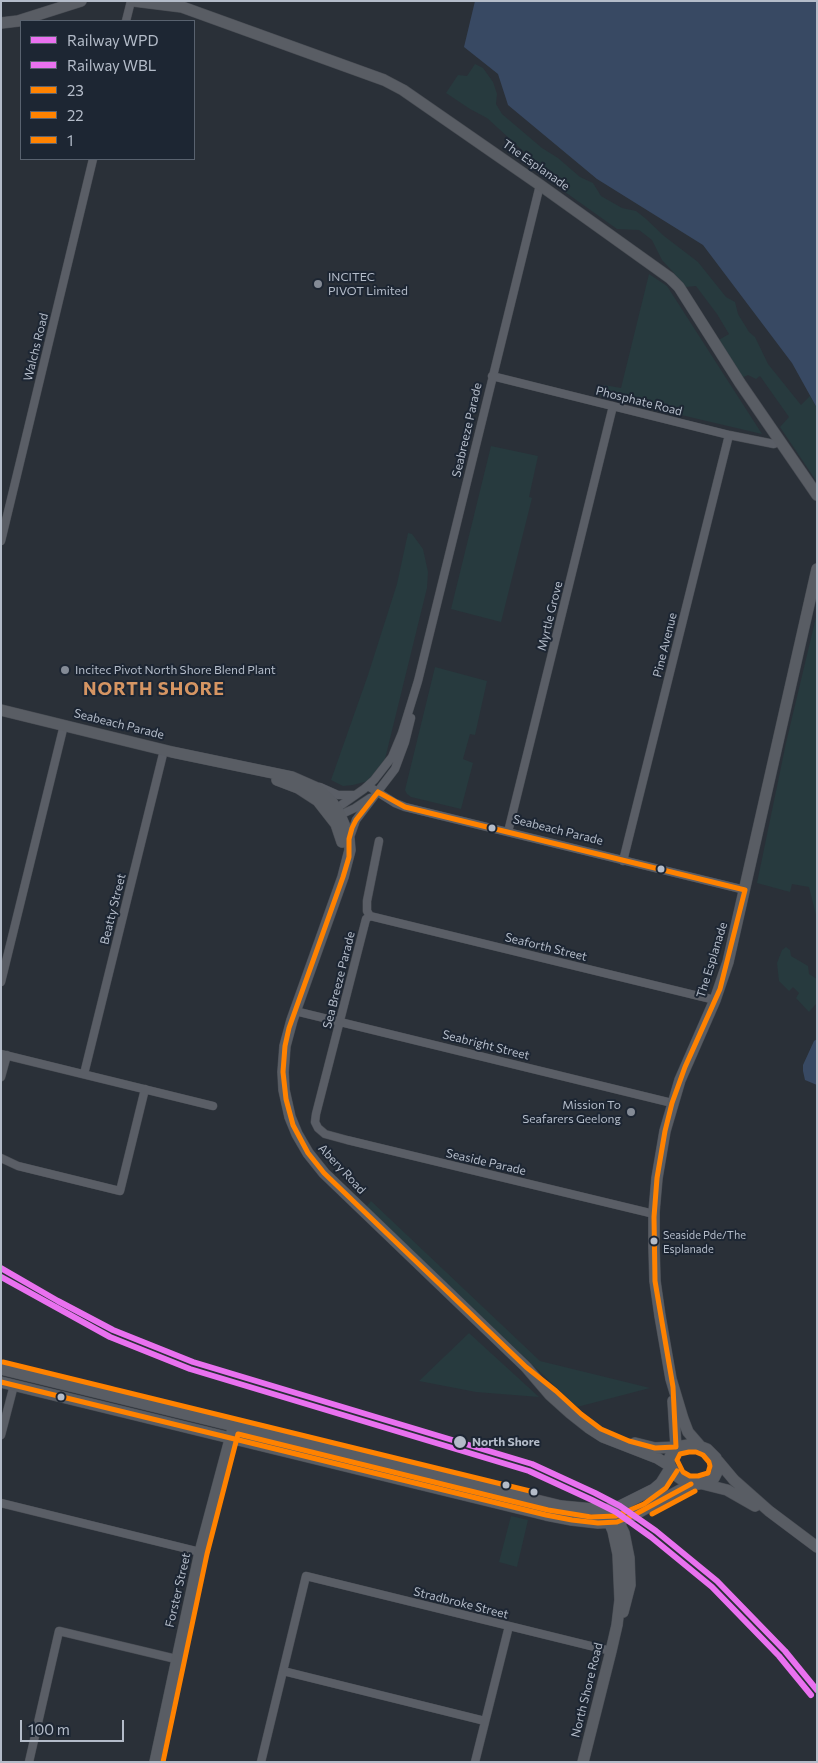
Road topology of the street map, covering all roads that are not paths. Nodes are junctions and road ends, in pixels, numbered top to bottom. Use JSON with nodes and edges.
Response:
{"nodes":[{"id":1,"x":81,"y":1,"type":"edge"},
{"id":2,"x":133,"y":1,"type":"edge"},
{"id":3,"x":20,"y":20,"type":"edge"},
{"id":4,"x":21,"y":20,"type":"edge"},
{"id":5,"x":126,"y":20,"type":"edge"},
{"id":6,"x":1,"y":23,"type":"edge"},
{"id":7,"x":93,"y":160,"type":"edge"},
{"id":8,"x":540,"y":184,"type":"junction"},
{"id":9,"x":492,"y":376,"type":"junction"},
{"id":10,"x":613,"y":406,"type":"junction"},
{"id":11,"x":729,"y":434,"type":"junction"},
{"id":12,"x":780,"y":441,"type":"junction"},
{"id":13,"x":817,"y":495,"type":"edge"},
{"id":14,"x":1,"y":541,"type":"edge"},
{"id":15,"x":817,"y":569,"type":"edge"},
{"id":16,"x":418,"y":681,"type":"junction"},
{"id":17,"x":1,"y":710,"type":"edge"},
{"id":18,"x":64,"y":725,"type":"junction"},
{"id":19,"x":164,"y":750,"type":"junction"},
{"id":20,"x":231,"y":765,"type":"junction"},
{"id":21,"x":306,"y":782,"type":"junction"},
{"id":22,"x":368,"y":786,"type":"junction"},
{"id":23,"x":378,"y":792,"type":"junction"},
{"id":24,"x":358,"y":793,"type":"junction"},
{"id":25,"x":336,"y":813,"type":"junction"},
{"id":26,"x":508,"y":832,"type":"junction"},
{"id":27,"x":349,"y":839,"type":"junction"},
{"id":28,"x":380,"y":841,"type":"dead end"},
{"id":29,"x":623,"y":861,"type":"junction"},
{"id":30,"x":343,"y":877,"type":"junction"},
{"id":31,"x":745,"y":890,"type":"junction"},
{"id":32,"x":370,"y":916,"type":"junction"},
{"id":33,"x":1,"y":982,"type":"edge"},
{"id":34,"x":715,"y":1000,"type":"junction"},
{"id":35,"x":295,"y":1011,"type":"junction"},
{"id":36,"x":340,"y":1022,"type":"junction"},
{"id":37,"x":4,"y":1055,"type":"edge"},
{"id":38,"x":84,"y":1074,"type":"junction"},
{"id":39,"x":1,"y":1077,"type":"edge"},
{"id":40,"x":145,"y":1089,"type":"junction"},
{"id":41,"x":672,"y":1102,"type":"junction"},
{"id":42,"x":214,"y":1106,"type":"dead end"},
{"id":43,"x":317,"y":1126,"type":"joint"},
{"id":44,"x":1,"y":1158,"type":"edge"},
{"id":45,"x":654,"y":1214,"type":"junction"},
{"id":46,"x":526,"y":1367,"type":"junction"},
{"id":47,"x":1,"y":1369,"type":"edge"},
{"id":48,"x":1,"y":1382,"type":"edge"},
{"id":49,"x":14,"y":1385,"type":"junction"},
{"id":50,"x":673,"y":1387,"type":"junction"},
{"id":51,"x":234,"y":1425,"type":"junction"},
{"id":52,"x":1,"y":1435,"type":"edge"},
{"id":53,"x":230,"y":1437,"type":"junction"},
{"id":54,"x":701,"y":1446,"type":"junction"},
{"id":55,"x":676,"y":1447,"type":"junction"},
{"id":56,"x":718,"y":1461,"type":"junction"},
{"id":57,"x":671,"y":1466,"type":"junction"},
{"id":58,"x":691,"y":1484,"type":"junction"},
{"id":59,"x":703,"y":1484,"type":"junction"},
{"id":60,"x":1,"y":1502,"type":"edge"},
{"id":61,"x":604,"y":1510,"type":"junction"},
{"id":62,"x":777,"y":1518,"type":"junction"},
{"id":63,"x":613,"y":1522,"type":"junction"},
{"id":64,"x":817,"y":1547,"type":"edge"},
{"id":65,"x":200,"y":1552,"type":"junction"},
{"id":66,"x":509,"y":1626,"type":"junction"},
{"id":67,"x":611,"y":1651,"type":"junction"},
{"id":68,"x":176,"y":1659,"type":"junction"},
{"id":69,"x":283,"y":1671,"type":"junction"},
{"id":70,"x":485,"y":1722,"type":"junction"},
{"id":71,"x":29,"y":1762,"type":"edge"},
{"id":72,"x":155,"y":1762,"type":"edge"},
{"id":73,"x":261,"y":1762,"type":"edge"},
{"id":74,"x":476,"y":1762,"type":"edge"},
{"id":75,"x":583,"y":1762,"type":"edge"}],
"edges":[{"from":1,"to":4,"type":"main road"},
{"from":2,"to":5,"type":"street"},
{"from":2,"to":8,"type":"main road","name":"The Esplanade"},
{"from":3,"to":6,"type":"main road"},
{"from":7,"to":14,"type":"street","name":"Walchs Road"},
{"from":8,"to":9,"type":"street","name":"Seabreeze Parade"},
{"from":8,"to":12,"type":"main road","name":"The Esplanade"},
{"from":9,"to":10,"type":"street","name":"Phosphate Road"},
{"from":9,"to":16,"type":"street","name":"Seabreeze Parade"},
{"from":10,"to":11,"type":"street","name":"Phosphate Road"},
{"from":10,"to":26,"type":"street","name":"Myrtle Grove"},
{"from":11,"to":12,"type":"street","name":"Phosphate Road"},
{"from":11,"to":29,"type":"street","name":"Pine Avenue"},
{"from":12,"to":13,"type":"main road","name":"The Esplanade"},
{"from":15,"to":31,"type":"main road","name":"The Esplanade"},
{"from":16,"to":22,"type":"street","name":"Seabreeze Parade"},
{"from":16,"to":23,"type":"street","name":"Seabreeze Parade"},
{"from":17,"to":18,"type":"main road","name":"Seabeach Parade"},
{"from":18,"to":19,"type":"main road","name":"Seabeach Parade"},
{"from":18,"to":33,"type":"street"},
{"from":19,"to":20,"type":"main road","name":"Seabeach Parade"},
{"from":19,"to":38,"type":"street","name":"Beatty Street"},
{"from":20,"to":21,"type":"main road","name":"Seabeach Parade"},
{"from":20,"to":25,"type":"main road","name":"Seabeach Parade"},
{"from":21,"to":24,"type":"street"},
{"from":21,"to":25,"type":"main road","name":"Seabeach Parade"},
{"from":22,"to":23,"type":"street","name":"Seabeach Parade"},
{"from":22,"to":24,"type":"street","name":"Seabreeze Parade"},
{"from":23,"to":25,"type":"street","name":"Seabreeze Parade"},
{"from":23,"to":26,"type":"street","name":"Seabeach Parade"},
{"from":23,"to":27,"type":"street","name":"Seabreeze Parade"},
{"from":24,"to":25,"type":"street","name":"Seabreeze Parade"},
{"from":25,"to":27,"type":"main road","name":"Abery Road"},
{"from":25,"to":30,"type":"main road","name":"Seabeach Parade"},
{"from":26,"to":29,"type":"street","name":"Seabeach Parade"},
{"from":27,"to":30,"type":"main road","name":"Abery Road"},
{"from":28,"to":32,"type":"street","name":"Sea Breeze Parade"},
{"from":29,"to":31,"type":"street","name":"Seabeach Parade"},
{"from":30,"to":35,"type":"main road","name":"Abery Road"},
{"from":31,"to":34,"type":"main road","name":"The Esplanade"},
{"from":32,"to":34,"type":"street","name":"Seaforth Street"},
{"from":32,"to":36,"type":"street","name":"Sea Breeze Parade"},
{"from":34,"to":41,"type":"main road","name":"The Esplanade"},
{"from":35,"to":36,"type":"street","name":"Seabright Street"},
{"from":35,"to":46,"type":"main road","name":"Abery Road"},
{"from":36,"to":41,"type":"street","name":"Seabright Street"},
{"from":36,"to":43,"type":"street","name":"Sea Breeze Parade"},
{"from":37,"to":38,"type":"street"},
{"from":37,"to":39,"type":"street"},
{"from":38,"to":40,"type":"street"},
{"from":40,"to":42,"type":"street"},
{"from":40,"to":44,"type":"street"},
{"from":41,"to":45,"type":"main road","name":"The Esplanade"},
{"from":43,"to":45,"type":"street","name":"Seaside Parade"},
{"from":45,"to":50,"type":"main road","name":"The Esplanade"},
{"from":46,"to":55,"type":"main road","name":"Abery Road"},
{"from":46,"to":57,"type":"main road","name":"Abery Road"},
{"from":47,"to":51,"type":"main road"},
{"from":48,"to":49,"type":"main road"},
{"from":49,"to":52,"type":"street"},
{"from":49,"to":53,"type":"main road"},
{"from":50,"to":54,"type":"main road","name":"The Esplanade"},
{"from":50,"to":55,"type":"main road","name":"The Esplanade"},
{"from":51,"to":53,"type":"main road","name":"Forster Street"},
{"from":51,"to":61,"type":"main road"},
{"from":53,"to":63,"type":"main road"},
{"from":53,"to":65,"type":"main road","name":"Forster Street"},
{"from":54,"to":55,"type":"main road"},
{"from":54,"to":56,"type":"main road"},
{"from":55,"to":57,"type":"main road"},
{"from":56,"to":59,"type":"main road"},
{"from":56,"to":62,"type":"main road"},
{"from":57,"to":58,"type":"main road"},
{"from":57,"to":61,"type":"main road"},
{"from":58,"to":59,"type":"main road"},
{"from":58,"to":63,"type":"main road"},
{"from":59,"to":62,"type":"main road"},
{"from":60,"to":65,"type":"street"},
{"from":61,"to":63,"type":"main road","name":"North Shore Road"},
{"from":62,"to":64,"type":"main road"},
{"from":63,"to":67,"type":"main road","name":"North Shore Road"},
{"from":65,"to":68,"type":"main road","name":"Forster Street"},
{"from":66,"to":67,"type":"street","name":"Stradbroke Street"},
{"from":66,"to":69,"type":"street","name":"Stradbroke Street"},
{"from":66,"to":70,"type":"street"},
{"from":67,"to":75,"type":"main road","name":"North Shore Road"},
{"from":68,"to":71,"type":"street"},
{"from":68,"to":72,"type":"main road","name":"Forster Street"},
{"from":69,"to":70,"type":"street"},
{"from":69,"to":73,"type":"street"},
{"from":70,"to":74,"type":"street"}]}
